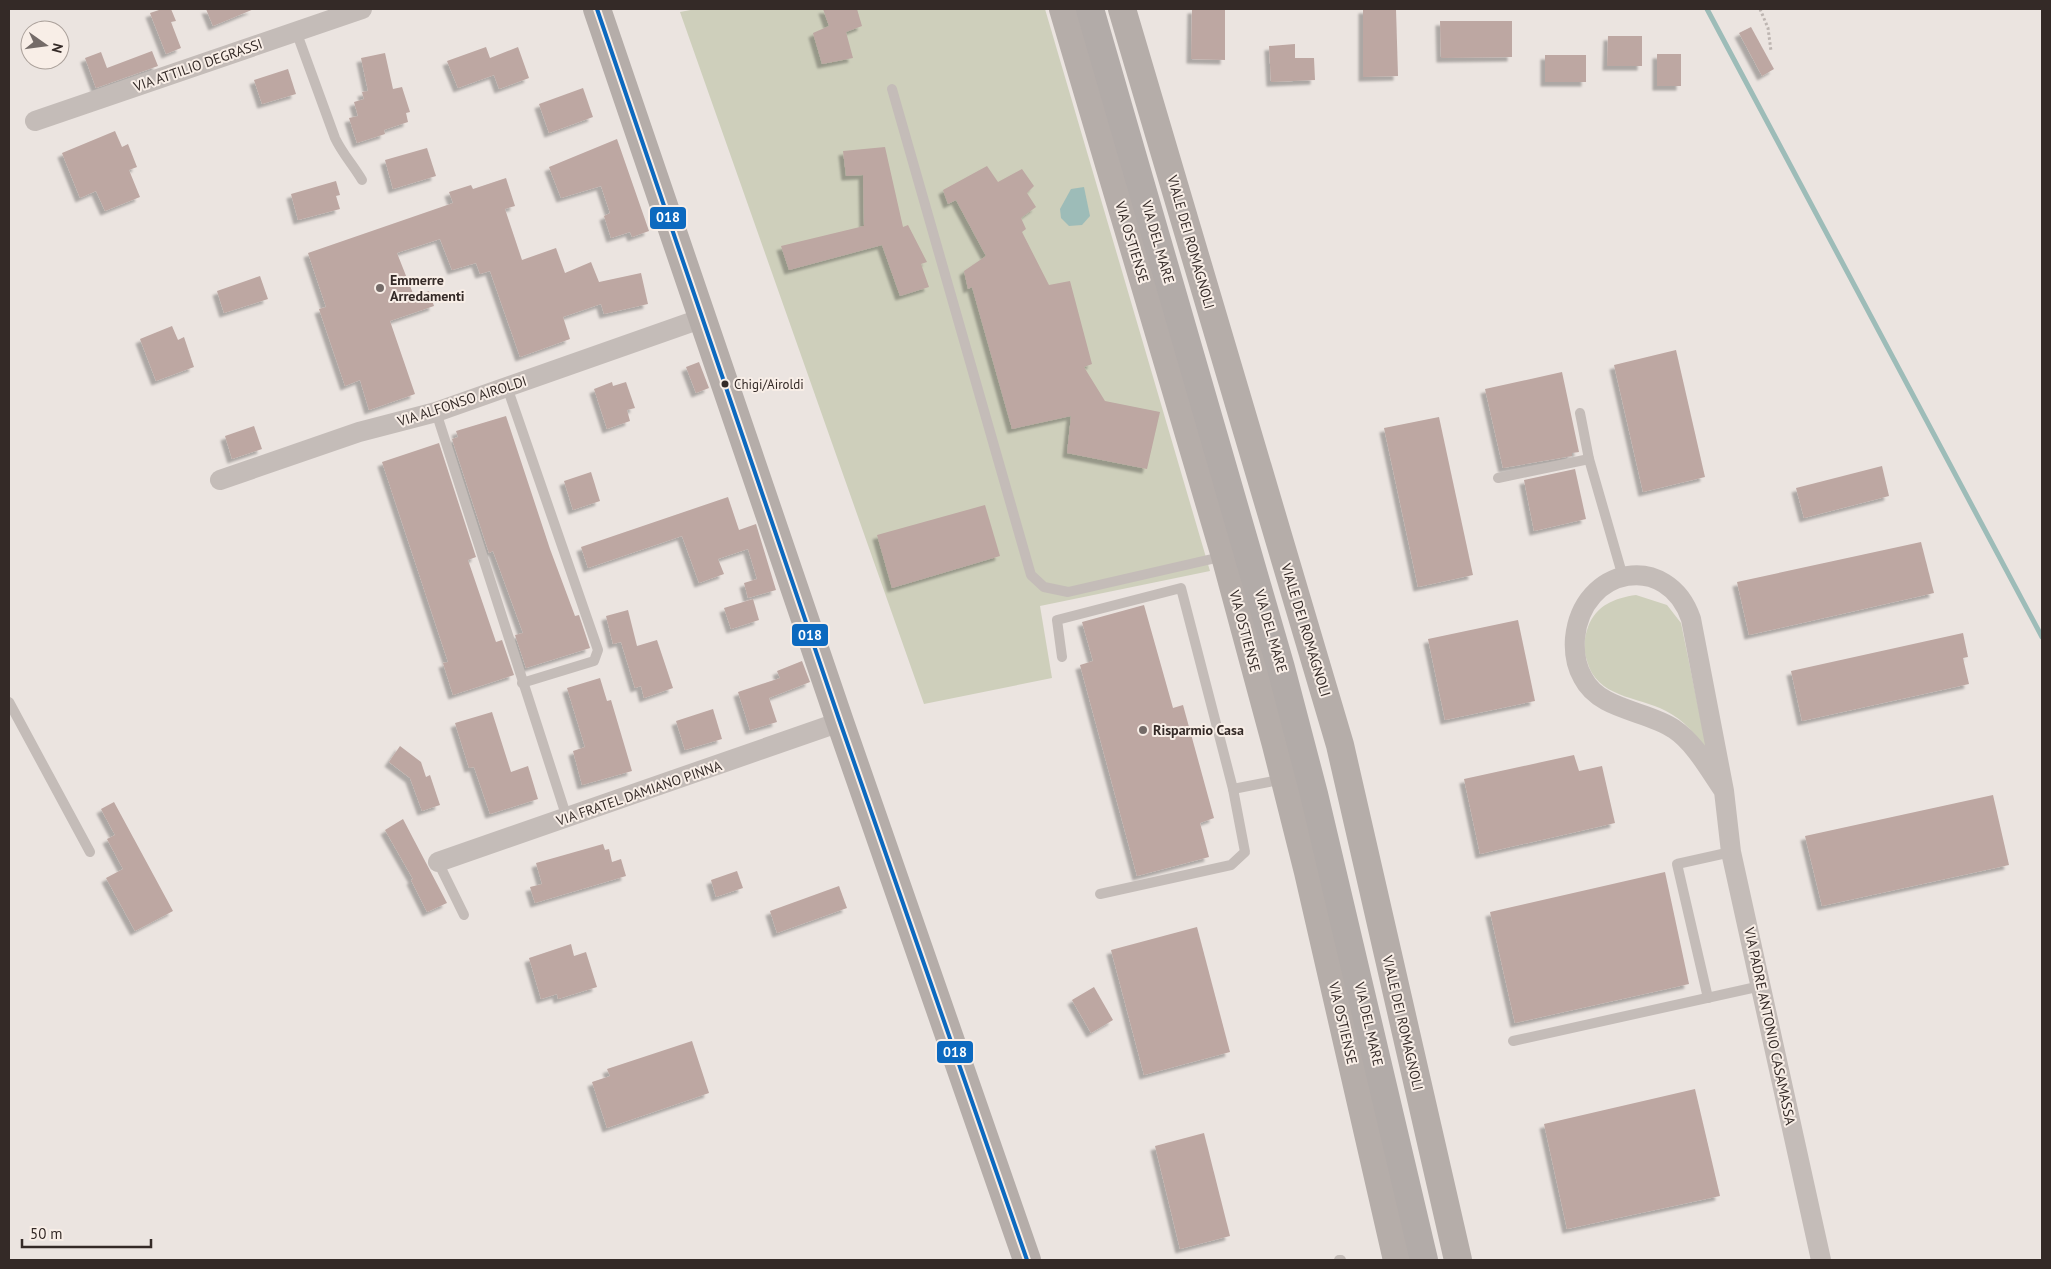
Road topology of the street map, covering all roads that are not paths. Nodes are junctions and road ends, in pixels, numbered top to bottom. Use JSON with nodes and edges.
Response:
{"nodes":[{"id":1,"x":362,"y":9,"type":"edge"},
{"id":2,"x":597,"y":9,"type":"edge"},
{"id":3,"x":1063,"y":9,"type":"edge"},
{"id":4,"x":1090,"y":9,"type":"edge"},
{"id":5,"x":1122,"y":9,"type":"edge"},
{"id":6,"x":296,"y":31,"type":"junction"},
{"id":7,"x":892,"y":89,"type":"dead end"},
{"id":8,"x":35,"y":121,"type":"dead end"},
{"id":9,"x":362,"y":180,"type":"dead end"},
{"id":10,"x":703,"y":318,"type":"junction"},
{"id":11,"x":508,"y":387,"type":"junction"},
{"id":12,"x":436,"y":412,"type":"junction"},
{"id":13,"x":1580,"y":413,"type":"dead end"},
{"id":14,"x":1589,"y":459,"type":"junction"},
{"id":15,"x":1498,"y":478,"type":"dead end"},
{"id":16,"x":220,"y":480,"type":"dead end"},
{"id":17,"x":1225,"y":556,"type":"junction"},
{"id":18,"x":1623,"y":577,"type":"junction"},
{"id":19,"x":1062,"y":657,"type":"dead end"},
{"id":20,"x":522,"y":683,"type":"junction"},
{"id":21,"x":9,"y":702,"type":"edge"},
{"id":22,"x":840,"y":722,"type":"junction"},
{"id":23,"x":1285,"y":778,"type":"junction"},
{"id":24,"x":1233,"y":789,"type":"junction"},
{"id":25,"x":1724,"y":791,"type":"junction"},
{"id":26,"x":567,"y":818,"type":"junction"},
{"id":27,"x":90,"y":852,"type":"dead end"},
{"id":28,"x":1731,"y":852,"type":"junction"},
{"id":29,"x":438,"y":862,"type":"joint"},
{"id":30,"x":1100,"y":894,"type":"dead end"},
{"id":31,"x":464,"y":915,"type":"dead end"},
{"id":32,"x":1761,"y":986,"type":"junction"},
{"id":33,"x":1708,"y":998,"type":"junction"},
{"id":34,"x":1513,"y":1041,"type":"dead end"},
{"id":35,"x":1027,"y":1260,"type":"edge"},
{"id":36,"x":1397,"y":1260,"type":"edge"},
{"id":37,"x":1424,"y":1260,"type":"edge"},
{"id":38,"x":1458,"y":1260,"type":"edge"},
{"id":39,"x":1821,"y":1260,"type":"edge"}],
"edges":[{"from":1,"to":6,"type":"street","name":"VIA ATTILIO DEGRASSI"},
{"from":2,"to":10,"type":"main road"},
{"from":3,"to":17,"type":"main road","name":"VIA OSTIENSE"},
{"from":4,"to":37,"type":"main road","name":"VIA DEL MARE"},
{"from":5,"to":38,"type":"main road","name":"VIALE DEI ROMAGNOLI"},
{"from":6,"to":8,"type":"street","name":"VIA ATTILIO DEGRASSI"},
{"from":6,"to":9,"type":"lane"},
{"from":7,"to":17,"type":"lane"},
{"from":10,"to":11,"type":"street","name":"VIA ALFONSO AIROLDI"},
{"from":10,"to":22,"type":"main road"},
{"from":11,"to":12,"type":"street","name":"VIA ALFONSO AIROLDI"},
{"from":11,"to":20,"type":"lane"},
{"from":12,"to":16,"type":"street","name":"VIA ALFONSO AIROLDI"},
{"from":12,"to":20,"type":"lane"},
{"from":13,"to":14,"type":"lane"},
{"from":14,"to":15,"type":"lane"},
{"from":14,"to":18,"type":"lane"},
{"from":17,"to":23,"type":"main road","name":"VIA OSTIENSE"},
{"from":18,"to":25,"type":"street","name":"VIA PADRE ANTONIO CASAMASSA"},
{"from":18,"to":25,"type":"street","name":"VIA PADRE ANTONIO CASAMASSA"},
{"from":19,"to":24,"type":"lane"},
{"from":20,"to":26,"type":"lane"},
{"from":21,"to":27,"type":"lane"},
{"from":22,"to":26,"type":"street","name":"VIA FRATEL DAMIANO PINNA"},
{"from":22,"to":35,"type":"main road"},
{"from":23,"to":24,"type":"lane"},
{"from":23,"to":36,"type":"main road","name":"VIA OSTIENSE"},
{"from":24,"to":30,"type":"lane"},
{"from":25,"to":28,"type":"street","name":"VIA PADRE ANTONIO CASAMASSA"},
{"from":26,"to":29,"type":"street","name":"VIA FRATEL DAMIANO PINNA"},
{"from":28,"to":32,"type":"street","name":"VIA PADRE ANTONIO CASAMASSA"},
{"from":28,"to":33,"type":"lane"},
{"from":29,"to":31,"type":"lane"},
{"from":32,"to":33,"type":"lane"},
{"from":32,"to":39,"type":"street","name":"VIA PADRE ANTONIO CASAMASSA"},
{"from":33,"to":34,"type":"lane"}]}
